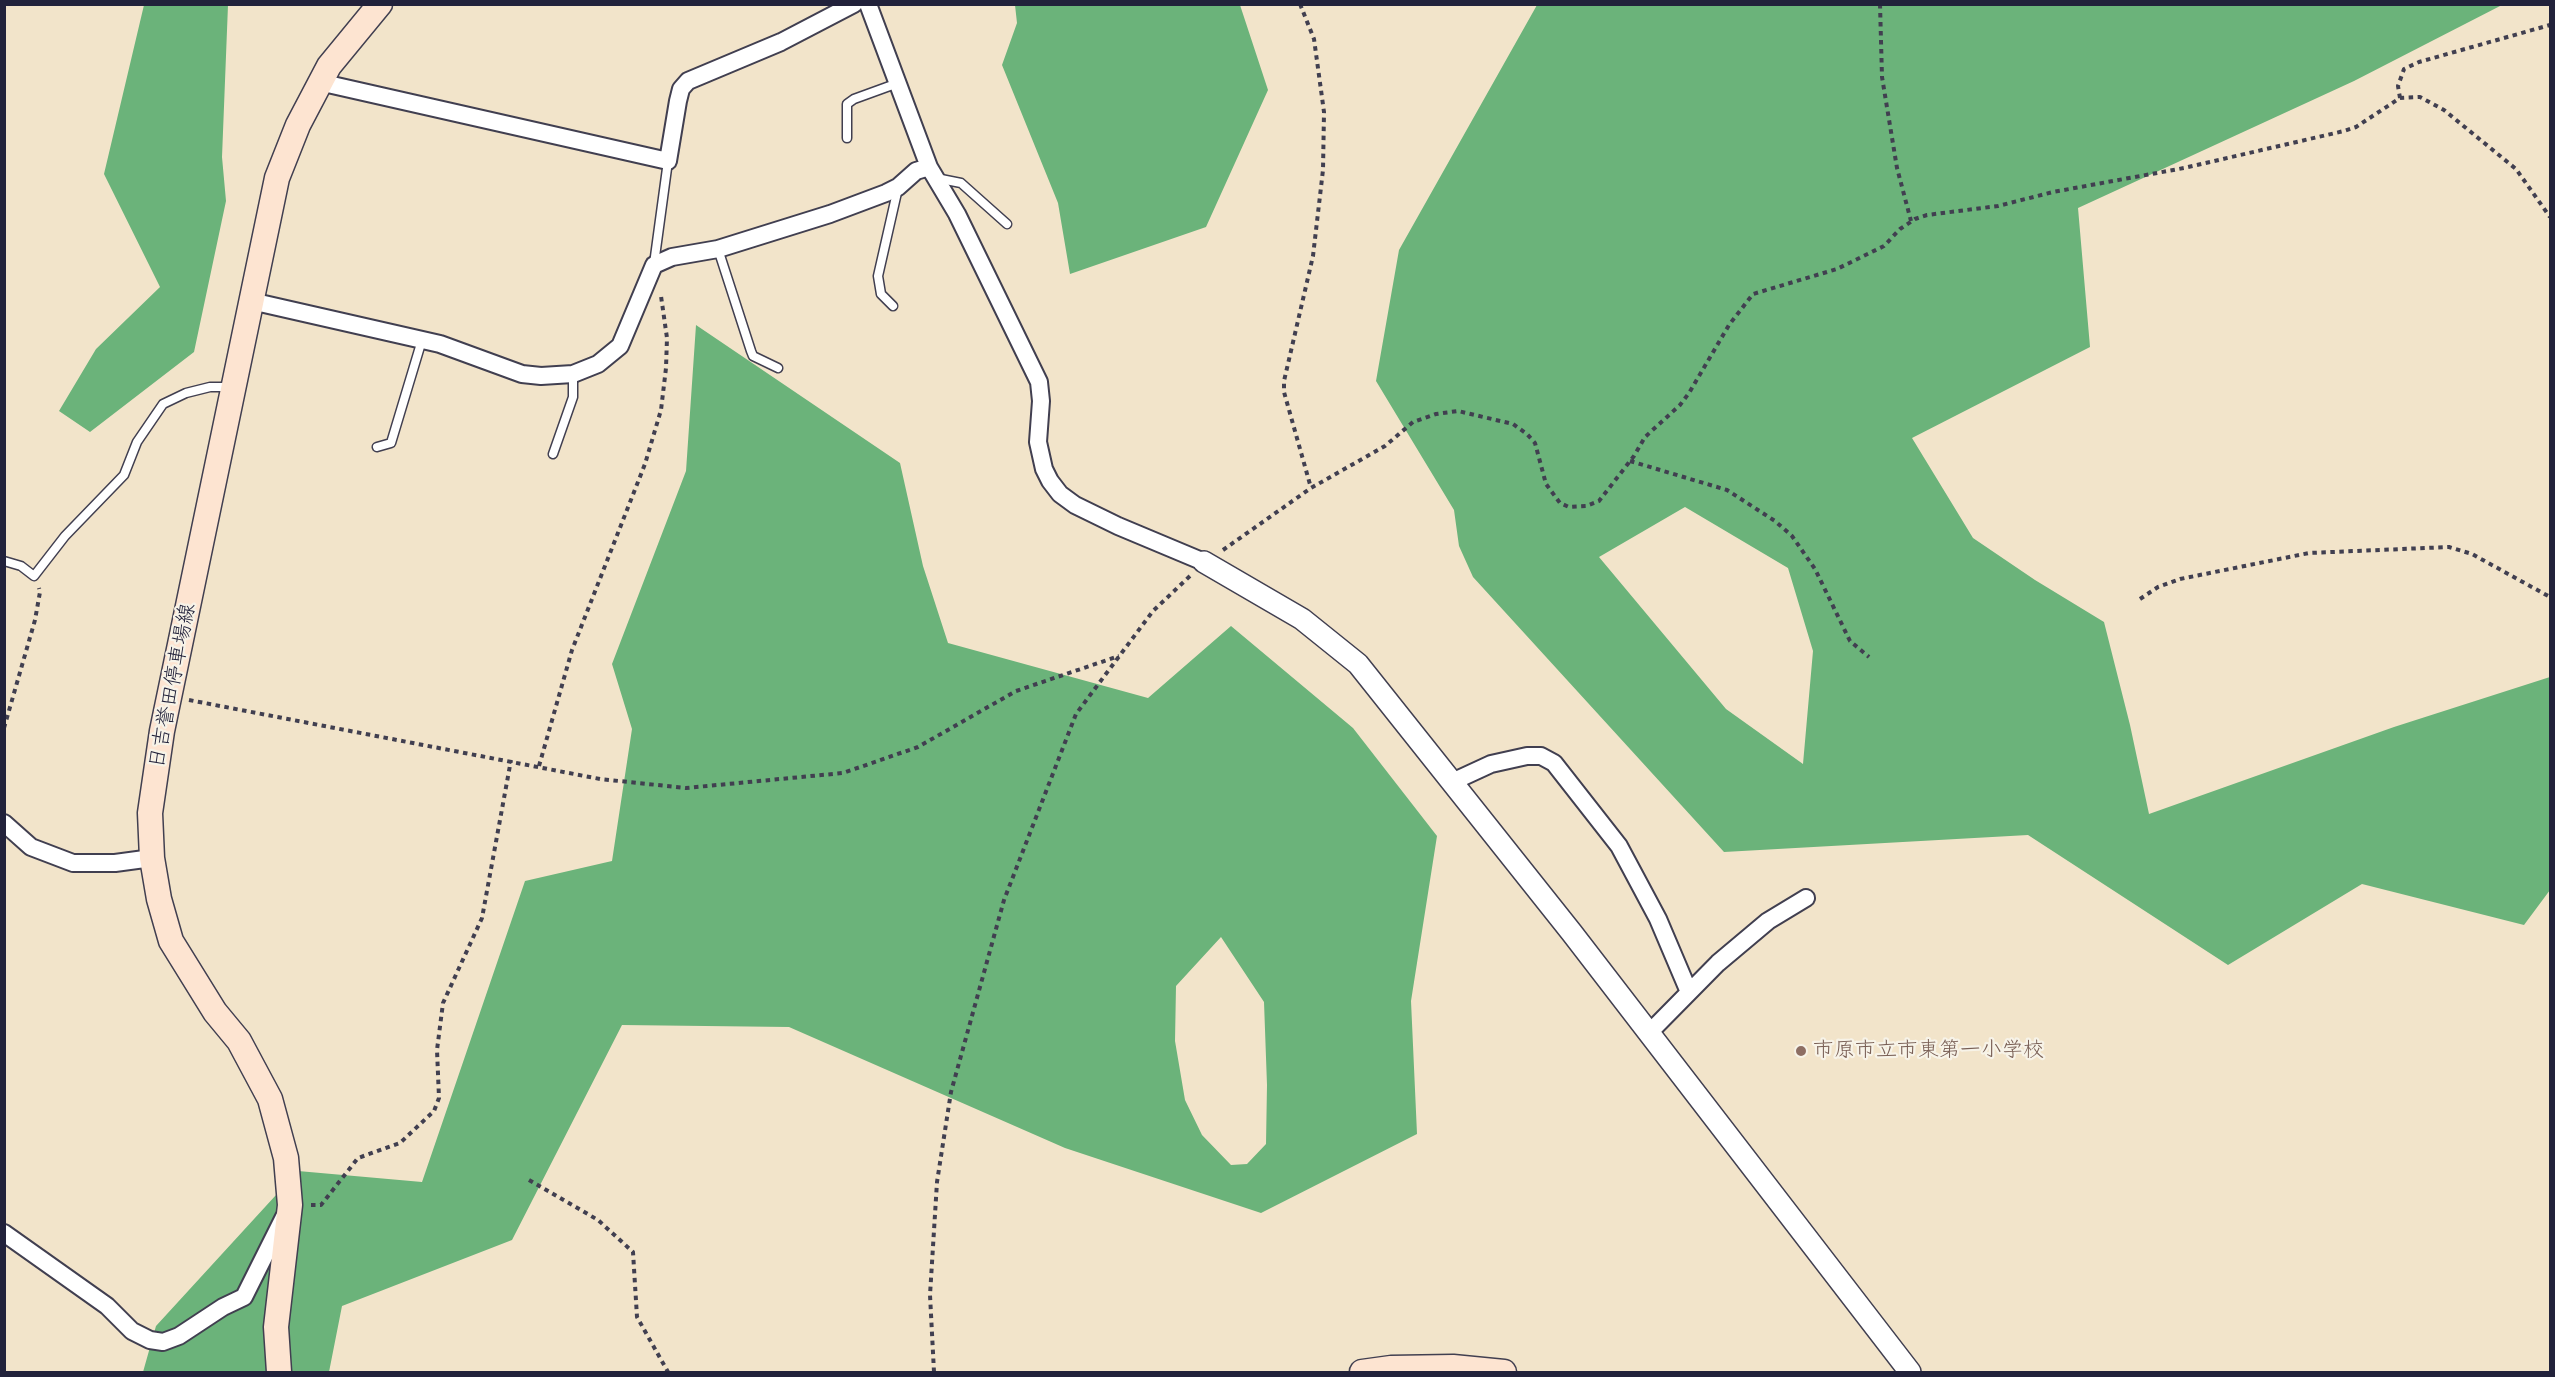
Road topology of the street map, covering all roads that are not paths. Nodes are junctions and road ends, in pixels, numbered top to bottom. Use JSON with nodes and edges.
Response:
{"nodes":[{"id":1,"x":380,"y":4,"type":"edge"},
{"id":2,"x":854,"y":4,"type":"edge"},
{"id":3,"x":868,"y":4,"type":"edge"},
{"id":4,"x":320,"y":82,"type":"junction"},
{"id":5,"x":898,"y":82,"type":"junction"},
{"id":6,"x":847,"y":138,"type":"dead end"},
{"id":7,"x":668,"y":161,"type":"junction"},
{"id":8,"x":932,"y":173,"type":"junction"},
{"id":9,"x":898,"y":187,"type":"junction"},
{"id":10,"x":1007,"y":224,"type":"dead end"},
{"id":11,"x":718,"y":249,"type":"junction"},
{"id":12,"x":654,"y":265,"type":"junction"},
{"id":13,"x":251,"y":301,"type":"junction"},
{"id":14,"x":893,"y":306,"type":"dead end"},
{"id":15,"x":422,"y":340,"type":"junction"},
{"id":16,"x":778,"y":368,"type":"dead end"},
{"id":17,"x":573,"y":374,"type":"junction"},
{"id":18,"x":233,"y":387,"type":"junction"},
{"id":19,"x":376,"y":447,"type":"dead end"},
{"id":20,"x":553,"y":454,"type":"dead end"},
{"id":21,"x":4,"y":561,"type":"edge"},
{"id":22,"x":1204,"y":562,"type":"joint"},
{"id":23,"x":1452,"y":782,"type":"junction"},
{"id":24,"x":4,"y":824,"type":"edge"},
{"id":25,"x":152,"y":858,"type":"junction"},
{"id":26,"x":1806,"y":898,"type":"dead end"},
{"id":27,"x":1689,"y":992,"type":"junction"},
{"id":28,"x":1648,"y":1034,"type":"junction"},
{"id":29,"x":290,"y":1204,"type":"junction"},
{"id":30,"x":4,"y":1233,"type":"edge"},
{"id":31,"x":1453,"y":1370,"type":"edge"},
{"id":32,"x":279,"y":1372,"type":"edge"},
{"id":33,"x":1362,"y":1372,"type":"edge"},
{"id":34,"x":1504,"y":1372,"type":"edge"},
{"id":35,"x":1910,"y":1372,"type":"edge"}],
"edges":[{"from":1,"to":4,"type":"main road","name":"日吉誉田停車場線"},
{"from":2,"to":7,"type":"street"},
{"from":3,"to":5,"type":"street"},
{"from":4,"to":7,"type":"street"},
{"from":4,"to":13,"type":"main road","name":"日吉誉田停車場線"},
{"from":5,"to":6,"type":"lane"},
{"from":5,"to":8,"type":"street"},
{"from":7,"to":12,"type":"lane"},
{"from":8,"to":9,"type":"street"},
{"from":8,"to":10,"type":"lane"},
{"from":8,"to":22,"type":"street"},
{"from":9,"to":11,"type":"street"},
{"from":9,"to":14,"type":"lane"},
{"from":11,"to":12,"type":"street"},
{"from":11,"to":16,"type":"lane"},
{"from":12,"to":17,"type":"street"},
{"from":13,"to":15,"type":"street"},
{"from":13,"to":18,"type":"main road","name":"日吉誉田停車場線"},
{"from":15,"to":17,"type":"street"},
{"from":15,"to":19,"type":"lane"},
{"from":17,"to":20,"type":"lane"},
{"from":18,"to":21,"type":"lane"},
{"from":18,"to":25,"type":"main road","name":"日吉誉田停車場線"},
{"from":22,"to":23,"type":"street"},
{"from":23,"to":27,"type":"street"},
{"from":23,"to":28,"type":"street"},
{"from":24,"to":25,"type":"street"},
{"from":25,"to":29,"type":"main road","name":"日吉誉田停車場線"},
{"from":26,"to":27,"type":"street"},
{"from":27,"to":28,"type":"street"},
{"from":28,"to":35,"type":"street"},
{"from":29,"to":30,"type":"street"},
{"from":29,"to":32,"type":"main road","name":"日吉誉田停車場線"},
{"from":31,"to":33,"type":"main road"},
{"from":31,"to":34,"type":"main road"}]}
